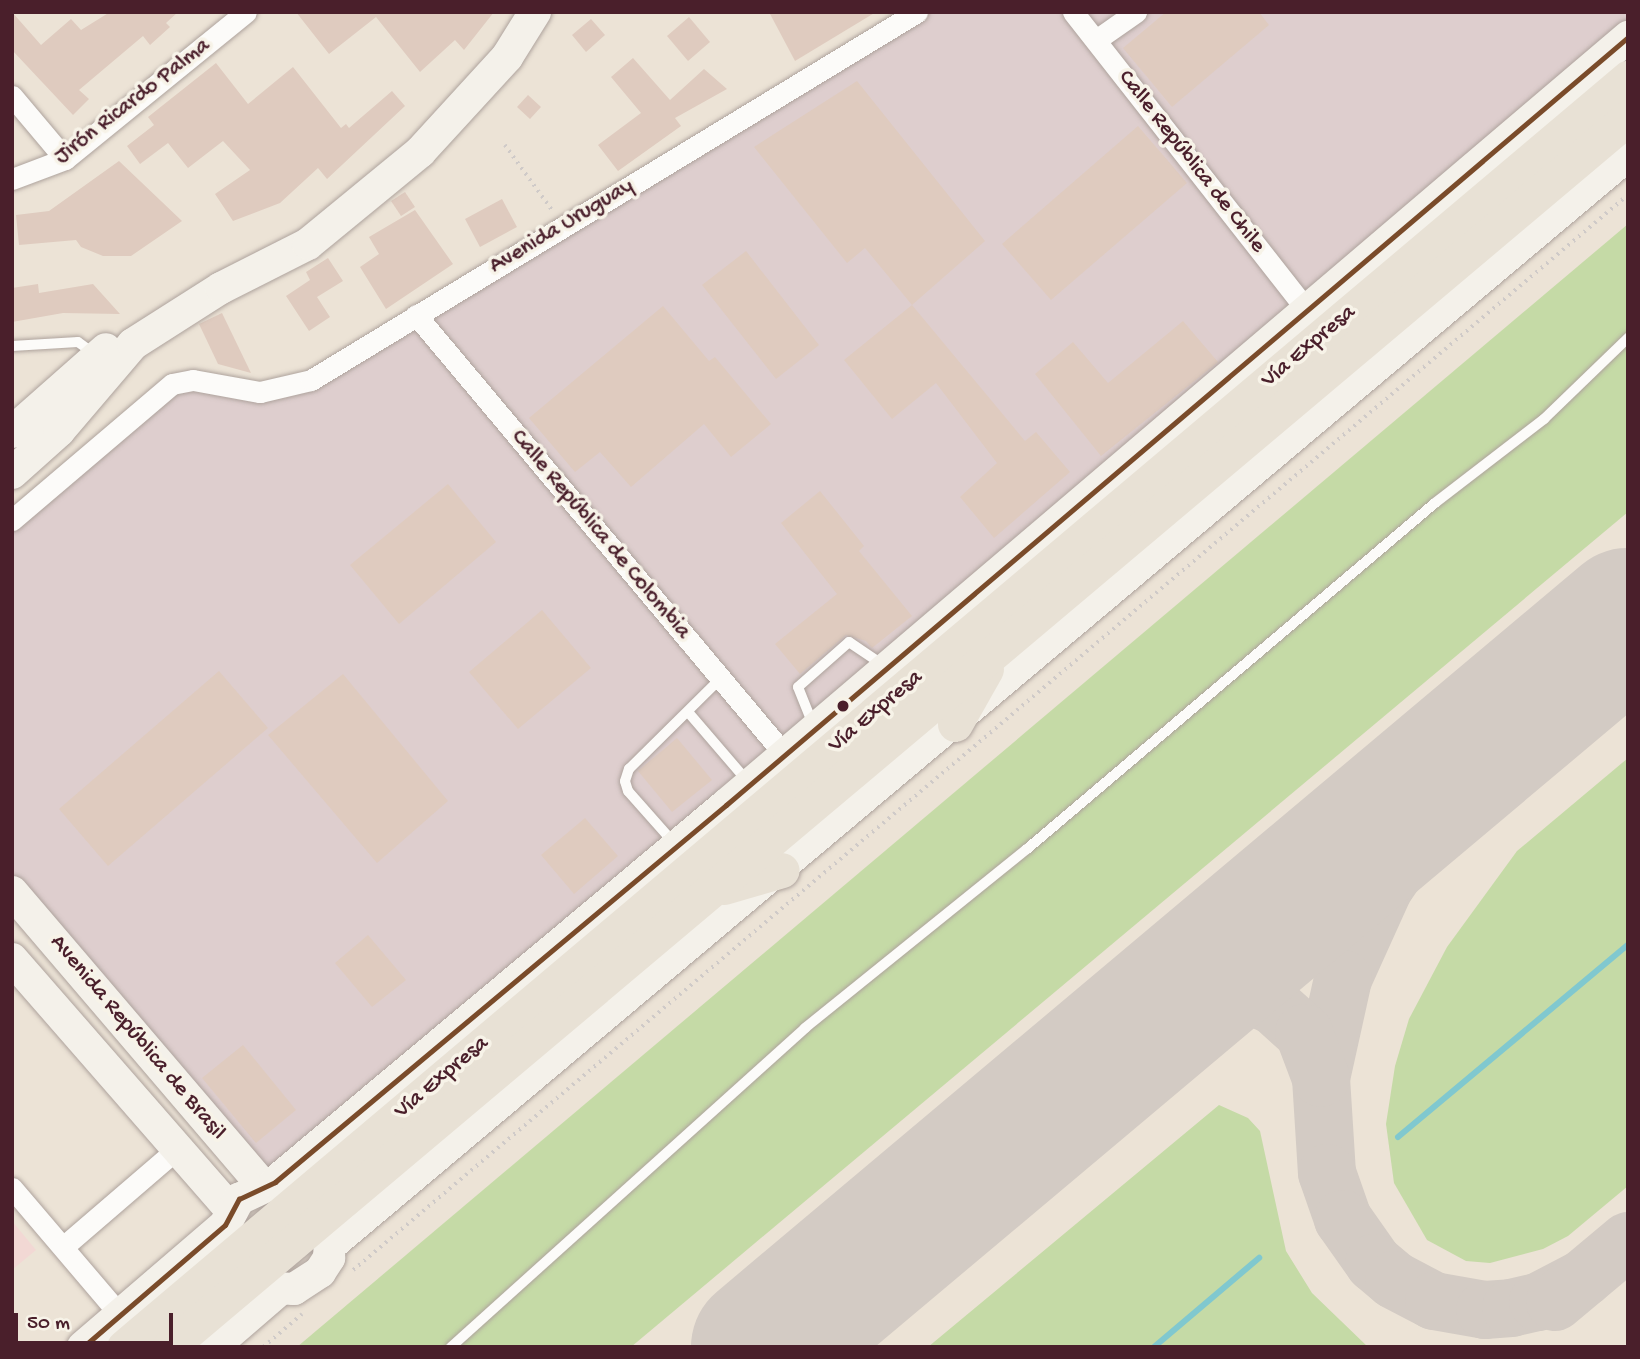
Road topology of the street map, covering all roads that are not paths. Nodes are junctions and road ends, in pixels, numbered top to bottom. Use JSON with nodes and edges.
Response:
{"nodes":[{"id":1,"x":246,"y":12,"type":"edge"},
{"id":2,"x":516,"y":12,"type":"edge"},
{"id":3,"x":535,"y":12,"type":"edge"},
{"id":4,"x":917,"y":12,"type":"edge"},
{"id":5,"x":1073,"y":12,"type":"edge"},
{"id":6,"x":1136,"y":12,"type":"edge"},
{"id":7,"x":1628,"y":37,"type":"edge"},
{"id":8,"x":1096,"y":40,"type":"junction"},
{"id":9,"x":1628,"y":78,"type":"edge"},
{"id":10,"x":12,"y":96,"type":"edge"},
{"id":11,"x":1628,"y":118,"type":"edge"},
{"id":12,"x":1628,"y":155,"type":"edge"},
{"id":13,"x":65,"y":159,"type":"junction"},
{"id":14,"x":12,"y":179,"type":"edge"},
{"id":15,"x":1308,"y":312,"type":"junction"},
{"id":16,"x":416,"y":315,"type":"junction"},
{"id":17,"x":1628,"y":338,"type":"edge"},
{"id":18,"x":12,"y":346,"type":"edge"},
{"id":19,"x":99,"y":357,"type":"junction"},
{"id":20,"x":12,"y":432,"type":"edge"},
{"id":21,"x":12,"y":454,"type":"edge"},
{"id":22,"x":12,"y":473,"type":"edge"},
{"id":23,"x":12,"y":520,"type":"edge"},
{"id":24,"x":985,"y":640,"type":"junction"},
{"id":25,"x":894,"y":664,"type":"junction"},
{"id":26,"x":720,"y":679,"type":"junction"},
{"id":27,"x":688,"y":712,"type":"junction"},
{"id":28,"x":955,"y":724,"type":"junction"},
{"id":29,"x":815,"y":730,"type":"junction"},
{"id":30,"x":785,"y":755,"type":"junction"},
{"id":31,"x":738,"y":795,"type":"junction"},
{"id":32,"x":693,"y":868,"type":"junction"},
{"id":33,"x":782,"y":870,"type":"junction"},
{"id":34,"x":14,"y":897,"type":"edge"},
{"id":35,"x":12,"y":959,"type":"edge"},
{"id":36,"x":178,"y":1148,"type":"junction"},
{"id":37,"x":268,"y":1183,"type":"junction"},
{"id":38,"x":12,"y":1188,"type":"edge"},
{"id":39,"x":324,"y":1215,"type":"junction"},
{"id":40,"x":63,"y":1247,"type":"junction"},
{"id":41,"x":242,"y":1253,"type":"junction"},
{"id":42,"x":122,"y":1331,"type":"edge"},
{"id":43,"x":83,"y":1347,"type":"edge"},
{"id":44,"x":169,"y":1347,"type":"edge"},
{"id":45,"x":213,"y":1347,"type":"edge"},
{"id":46,"x":451,"y":1347,"type":"edge"}],
"edges":[{"from":1,"to":13,"type":"street","name":"Jirón Ricardo Palma"},
{"from":2,"to":19,"type":"main road"},
{"from":3,"to":22,"type":"main road"},
{"from":4,"to":16,"type":"street","name":"Avenida Uruguay"},
{"from":5,"to":8,"type":"street","name":"Calle República de Chile"},
{"from":6,"to":8,"type":"street"},
{"from":7,"to":15,"type":"main road","name":"Vía Expresa"},
{"from":8,"to":15,"type":"street","name":"Calle República de Chile"},
{"from":9,"to":24,"type":"main road","name":"Vía Expresa"},
{"from":10,"to":13,"type":"street"},
{"from":11,"to":24,"type":"main road","name":"Vía Expresa"},
{"from":12,"to":28,"type":"main road","name":"Vía Expresa"},
{"from":13,"to":14,"type":"street","name":"Jirón Ricardo Palma"},
{"from":15,"to":25,"type":"main road","name":"Vía Expresa"},
{"from":16,"to":23,"type":"street","name":"Avenida Uruguay"},
{"from":16,"to":26,"type":"street","name":"Calle República de Colombia"},
{"from":17,"to":46,"type":"lane"},
{"from":18,"to":19,"type":"lane"},
{"from":19,"to":20,"type":"main road"},
{"from":19,"to":21,"type":"main road"},
{"from":24,"to":25,"type":"main road"},
{"from":24,"to":28,"type":"main road"},
{"from":24,"to":32,"type":"main road","name":"Vía Expresa"},
{"from":25,"to":29,"type":"main road","name":"Vía Expresa"},
{"from":25,"to":29,"type":"lane"},
{"from":26,"to":27,"type":"lane"},
{"from":26,"to":30,"type":"street","name":"Calle República de Colombia"},
{"from":27,"to":31,"type":"lane"},
{"from":27,"to":32,"type":"lane"},
{"from":28,"to":33,"type":"main road","name":"Vía Expresa"},
{"from":29,"to":30,"type":"main road","name":"Vía Expresa"},
{"from":30,"to":31,"type":"main road","name":"Vía Expresa"},
{"from":31,"to":32,"type":"main road"},
{"from":32,"to":33,"type":"main road"},
{"from":32,"to":37,"type":"main road","name":"Vía Expresa"},
{"from":32,"to":39,"type":"main road","name":"Vía Expresa"},
{"from":33,"to":39,"type":"main road","name":"Vía Expresa"},
{"from":34,"to":37,"type":"main road","name":"Avenida República de Brasil"},
{"from":35,"to":36,"type":"main road","name":"Avenida República de Brasil"},
{"from":36,"to":40,"type":"street"},
{"from":36,"to":41,"type":"main road","name":"Avenida República de Brasil"},
{"from":37,"to":39,"type":"main road"},
{"from":37,"to":41,"type":"main road","name":"Vía Expresa"},
{"from":38,"to":40,"type":"street"},
{"from":39,"to":41,"type":"main road","name":"Vía Expresa"},
{"from":39,"to":41,"type":"main road"},
{"from":40,"to":42,"type":"street"},
{"from":41,"to":42,"type":"main road","name":"Vía Expresa"},
{"from":41,"to":44,"type":"main road","name":"Vía Expresa"},
{"from":41,"to":45,"type":"main road","name":"Vía Expresa"},
{"from":42,"to":43,"type":"main road","name":"Vía Expresa"}]}
